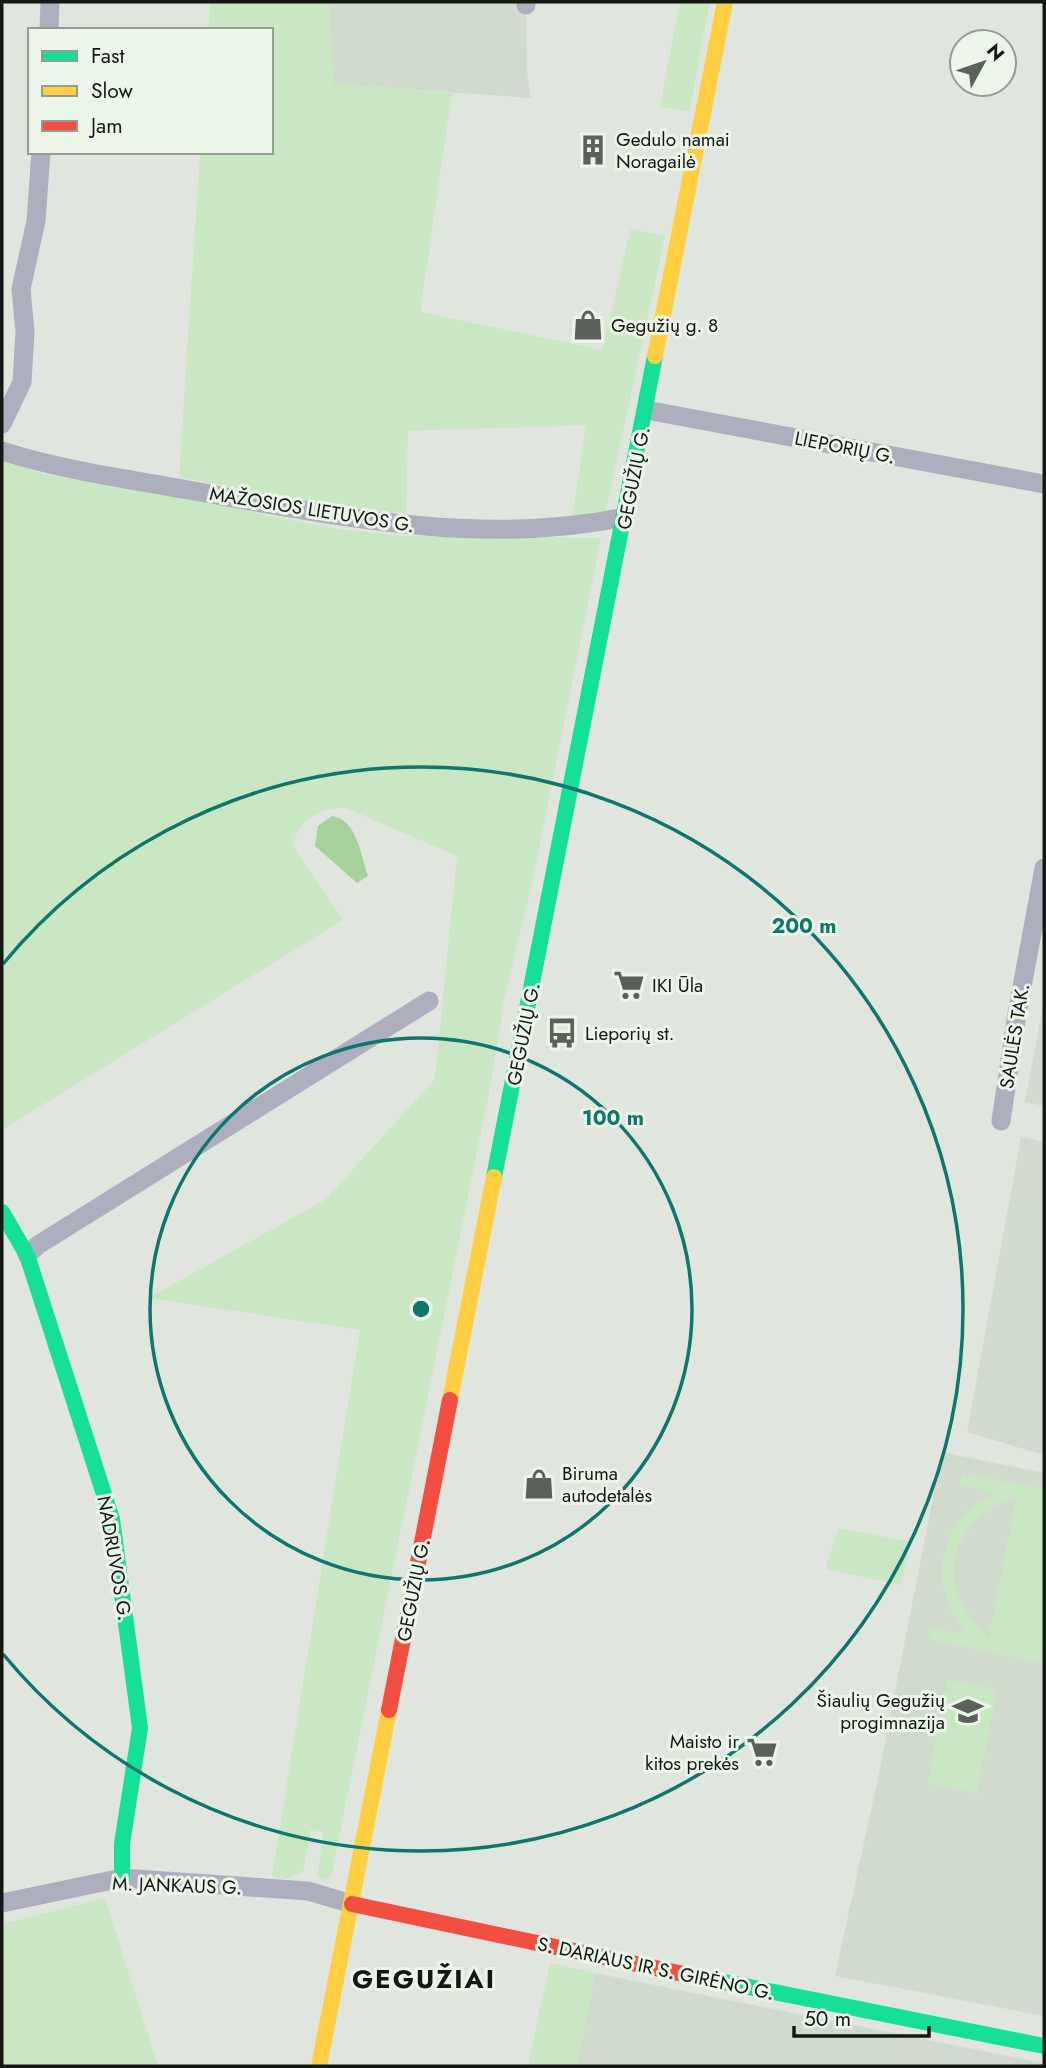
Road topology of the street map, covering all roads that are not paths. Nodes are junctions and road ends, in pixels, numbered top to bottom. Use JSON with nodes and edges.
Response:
{"nodes":[{"id":1,"x":50,"y":2,"type":"edge"},
{"id":2,"x":725,"y":2,"type":"edge"},
{"id":3,"x":48,"y":28,"type":"edge"},
{"id":4,"x":41,"y":154,"type":"edge"},
{"id":5,"x":646,"y":410,"type":"junction"},
{"id":6,"x":2,"y":424,"type":"edge"},
{"id":7,"x":2,"y":451,"type":"edge"},
{"id":8,"x":1044,"y":484,"type":"edge"},
{"id":9,"x":625,"y":517,"type":"junction"},
{"id":10,"x":1044,"y":868,"type":"edge"},
{"id":11,"x":429,"y":1001,"type":"dead end"},
{"id":12,"x":1001,"y":1121,"type":"dead end"},
{"id":13,"x":2,"y":1212,"type":"edge"},
{"id":14,"x":27,"y":1255,"type":"junction"},
{"id":15,"x":122,"y":1878,"type":"junction"},
{"id":16,"x":2,"y":1903,"type":"edge"},
{"id":17,"x":352,"y":1904,"type":"junction"},
{"id":18,"x":1044,"y":2046,"type":"edge"},
{"id":19,"x":319,"y":2066,"type":"edge"}],
"edges":[{"from":1,"to":3,"type":"street"},
{"from":2,"to":5,"type":"main road","name":"GEGUŽIŲ G."},
{"from":4,"to":6,"type":"street"},
{"from":5,"to":8,"type":"street","name":"LIEPORIŲ G."},
{"from":5,"to":9,"type":"main road","name":"GEGUŽIŲ G."},
{"from":7,"to":9,"type":"street","name":"MAŽOSIOS LIETUVOS G."},
{"from":9,"to":17,"type":"main road","name":"GEGUŽIŲ G."},
{"from":10,"to":12,"type":"street","name":"SAULĖS TAK."},
{"from":11,"to":14,"type":"street"},
{"from":13,"to":14,"type":"main road","name":"NADRUVOS G."},
{"from":14,"to":15,"type":"main road","name":"NADRUVOS G."},
{"from":15,"to":16,"type":"street","name":"M. JANKAUS G."},
{"from":15,"to":17,"type":"street","name":"M. JANKAUS G."},
{"from":17,"to":18,"type":"main road","name":"S. DARIAUS IR S. GIRĖNO G."},
{"from":17,"to":19,"type":"main road","name":"GEGUŽIŲ G."}]}
